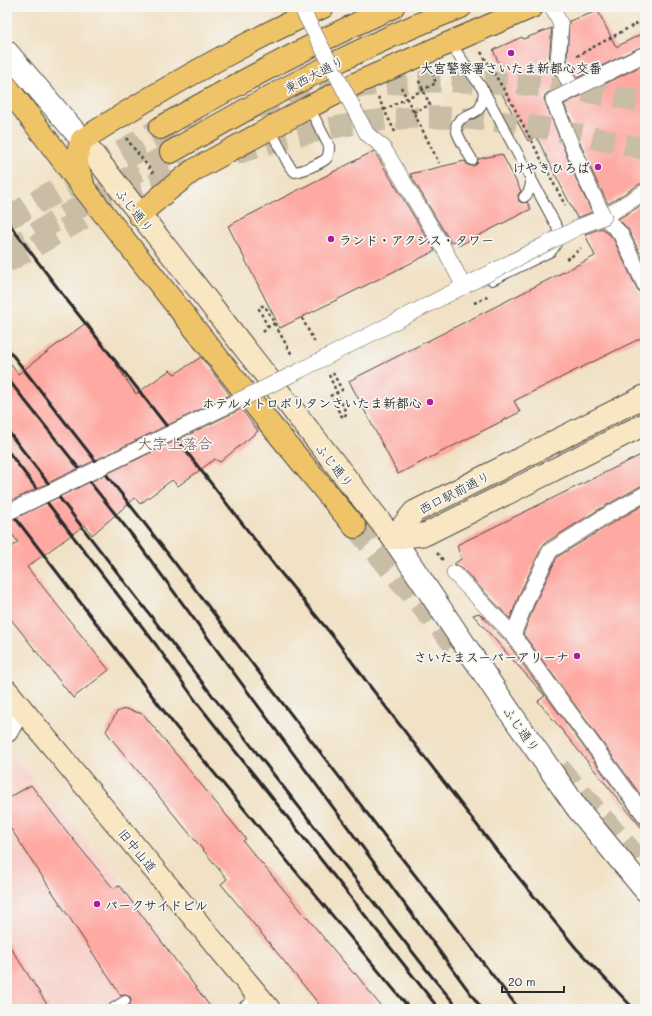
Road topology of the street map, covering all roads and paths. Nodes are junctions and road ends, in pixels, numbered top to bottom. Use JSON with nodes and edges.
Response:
{"nodes":[{"id":1,"x":301,"y":7,"type":"edge"},
{"id":2,"x":323,"y":7,"type":"edge"},
{"id":3,"x":393,"y":7,"type":"edge"},
{"id":4,"x":461,"y":7,"type":"edge"},
{"id":5,"x":532,"y":7,"type":"edge"},
{"id":6,"x":552,"y":7,"type":"edge"},
{"id":7,"x":645,"y":19,"type":"edge"},
{"id":8,"x":450,"y":43,"type":"junction"},
{"id":9,"x":478,"y":46,"type":"dead end"},
{"id":10,"x":7,"y":52,"type":"edge"},
{"id":11,"x":645,"y":54,"type":"edge"},
{"id":12,"x":560,"y":65,"type":"junction"},
{"id":13,"x":429,"y":67,"type":"dead end"},
{"id":14,"x":414,"y":74,"type":"dead end"},
{"id":15,"x":398,"y":81,"type":"dead end"},
{"id":16,"x":7,"y":87,"type":"edge"},
{"id":17,"x":423,"y":90,"type":"junction"},
{"id":18,"x":573,"y":90,"type":"junction"},
{"id":19,"x":484,"y":91,"type":"junction"},
{"id":20,"x":375,"y":92,"type":"dead end"},
{"id":21,"x":407,"y":99,"type":"junction"},
{"id":22,"x":309,"y":107,"type":"junction"},
{"id":23,"x":384,"y":110,"type":"junction"},
{"id":24,"x":413,"y":112,"type":"junction"},
{"id":25,"x":387,"y":115,"type":"dead end"},
{"id":26,"x":160,"y":128,"type":"tunnel mouth"},
{"id":27,"x":270,"y":128,"type":"junction"},
{"id":28,"x":122,"y":133,"type":"dead end"},
{"id":29,"x":82,"y":140,"type":"junction"},
{"id":30,"x":172,"y":152,"type":"tunnel mouth"},
{"id":31,"x":472,"y":160,"type":"dead end"},
{"id":32,"x":439,"y":163,"type":"dead end"},
{"id":33,"x":153,"y":173,"type":"dead end"},
{"id":34,"x":531,"y":177,"type":"junction"},
{"id":35,"x":86,"y":191,"type":"junction"},
{"id":36,"x":645,"y":192,"type":"edge"},
{"id":37,"x":524,"y":197,"type":"dead end"},
{"id":38,"x":567,"y":208,"type":"dead end"},
{"id":39,"x":139,"y":215,"type":"junction"},
{"id":40,"x":604,"y":217,"type":"junction"},
{"id":41,"x":582,"y":247,"type":"dead end"},
{"id":42,"x":564,"y":259,"type":"dead end"},
{"id":43,"x":645,"y":285,"type":"edge"},
{"id":44,"x":464,"y":287,"type":"junction"},
{"id":45,"x":493,"y":294,"type":"dead end"},
{"id":46,"x":472,"y":305,"type":"dead end"},
{"id":47,"x":277,"y":322,"type":"dead end"},
{"id":48,"x":268,"y":327,"type":"junction"},
{"id":49,"x":264,"y":332,"type":"dead end"},
{"id":50,"x":301,"y":370,"type":"junction"},
{"id":51,"x":336,"y":371,"type":"dead end"},
{"id":52,"x":329,"y":374,"type":"junction"},
{"id":53,"x":322,"y":377,"type":"dead end"},
{"id":54,"x":276,"y":389,"type":"junction"},
{"id":55,"x":342,"y":390,"type":"dead end"},
{"id":56,"x":645,"y":396,"type":"edge"},
{"id":57,"x":645,"y":424,"type":"edge"},
{"id":58,"x":645,"y":494,"type":"edge"},
{"id":59,"x":7,"y":513,"type":"edge"},
{"id":60,"x":355,"y":527,"type":"tunnel mouth"},
{"id":61,"x":393,"y":538,"type":"junction"},
{"id":62,"x":454,"y":573,"type":"dead end"},
{"id":63,"x":513,"y":635,"type":"junction"},
{"id":64,"x":11,"y":702,"type":"edge"},
{"id":65,"x":7,"y":731,"type":"edge"},
{"id":66,"x":645,"y":816,"type":"edge"},
{"id":67,"x":645,"y":890,"type":"edge"},
{"id":68,"x":125,"y":1001,"type":"dead end"},
{"id":69,"x":256,"y":1005,"type":"edge"},
{"id":70,"x":115,"y":1009,"type":"edge"}],
"edges":[{"from":1,"to":44,"type":"street","bridge":true},
{"from":2,"to":29,"type":"main road"},
{"from":3,"to":26,"type":"main road","name":"東西大通り"},
{"from":4,"to":30,"type":"main road","name":"東西大通り"},
{"from":5,"to":8,"type":"main road"},
{"from":6,"to":12,"type":"street"},
{"from":7,"to":12,"type":"path"},
{"from":8,"to":19,"type":"lane"},
{"from":8,"to":22,"type":"main road"},
{"from":9,"to":38,"type":"path"},
{"from":10,"to":29,"type":"street","name":"ふじ通り"},
{"from":11,"to":18,"type":"street","bridge":true},
{"from":12,"to":18,"type":"street"},
{"from":13,"to":17,"type":"path"},
{"from":14,"to":17,"type":"path"},
{"from":15,"to":21,"type":"path"},
{"from":16,"to":35,"type":"main road"},
{"from":17,"to":21,"type":"path"},
{"from":17,"to":24,"type":"path"},
{"from":18,"to":40,"type":"street","bridge":true},
{"from":19,"to":31,"type":"lane"},
{"from":19,"to":34,"type":"lane"},
{"from":20,"to":23,"type":"path"},
{"from":21,"to":23,"type":"path"},
{"from":21,"to":24,"type":"path"},
{"from":22,"to":27,"type":"main road"},
{"from":22,"to":27,"type":"lane"},
{"from":23,"to":25,"type":"path"},
{"from":24,"to":32,"type":"path"},
{"from":27,"to":39,"type":"main road"},
{"from":28,"to":33,"type":"path"},
{"from":29,"to":35,"type":"main road"},
{"from":29,"to":39,"type":"main road","name":"ふじ通り"},
{"from":34,"to":37,"type":"lane"},
{"from":34,"to":54,"type":"lane"},
{"from":35,"to":60,"type":"main road"},
{"from":36,"to":40,"type":"street"},
{"from":39,"to":54,"type":"main road","name":"ふじ通り"},
{"from":40,"to":43,"type":"street"},
{"from":40,"to":44,"type":"street","bridge":true},
{"from":41,"to":42,"type":"path"},
{"from":44,"to":50,"type":"street","bridge":true},
{"from":45,"to":46,"type":"path"},
{"from":47,"to":48,"type":"path"},
{"from":48,"to":49,"type":"path"},
{"from":48,"to":50,"type":"path","bridge":true},
{"from":50,"to":59,"type":"street","bridge":true},
{"from":51,"to":52,"type":"path"},
{"from":52,"to":53,"type":"path"},
{"from":52,"to":55,"type":"path","bridge":true},
{"from":54,"to":61,"type":"main road","name":"ふじ通り"},
{"from":56,"to":61,"type":"main road","name":"西口駅前通り"},
{"from":57,"to":61,"type":"main road","name":"西口駅前通り"},
{"from":58,"to":63,"type":"street"},
{"from":61,"to":67,"type":"street","name":"ふじ通り"},
{"from":62,"to":63,"type":"street"},
{"from":63,"to":66,"type":"street"},
{"from":64,"to":65,"type":"street"},
{"from":64,"to":69,"type":"main road","name":"旧中山道"},
{"from":68,"to":70,"type":"lane"}]}
